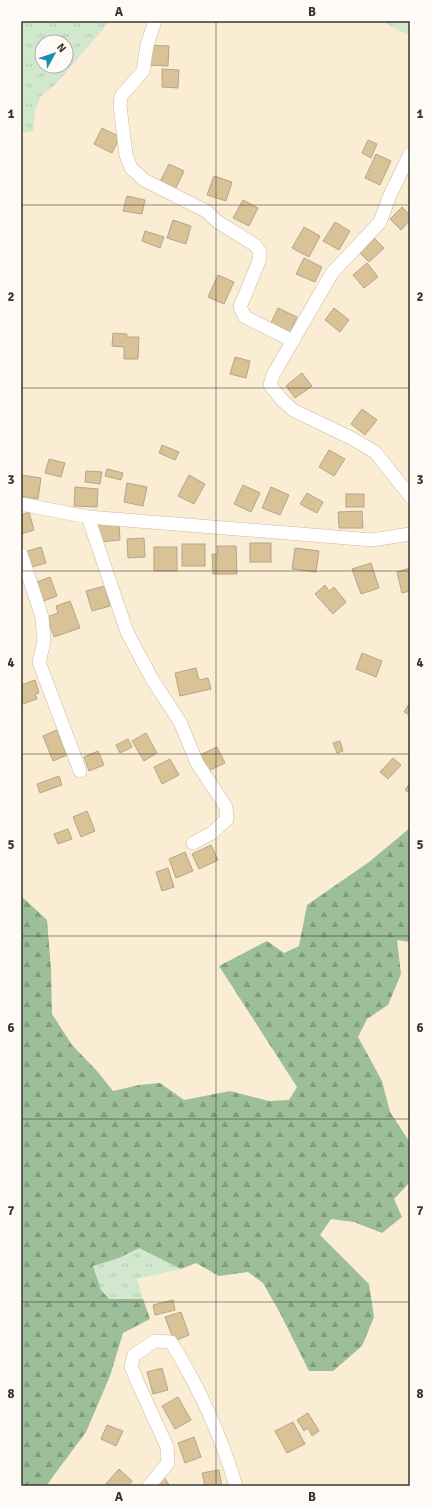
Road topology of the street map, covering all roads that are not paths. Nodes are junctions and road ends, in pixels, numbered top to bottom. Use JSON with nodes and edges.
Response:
{"nodes":[{"id":1,"x":155,"y":21,"type":"edge"},
{"id":2,"x":410,"y":154,"type":"edge"},
{"id":3,"x":293,"y":341,"type":"junction"},
{"id":4,"x":410,"y":496,"type":"edge"},
{"id":5,"x":21,"y":504,"type":"edge"},
{"id":6,"x":88,"y":517,"type":"junction"},
{"id":7,"x":410,"y":534,"type":"edge"},
{"id":8,"x":21,"y":554,"type":"edge"},
{"id":9,"x":80,"y":771,"type":"dead end"},
{"id":10,"x":193,"y":843,"type":"dead end"},
{"id":11,"x":149,"y":1486,"type":"edge"},
{"id":12,"x":236,"y":1486,"type":"edge"}],
"edges":[{"from":1,"to":3,"type":"street"},
{"from":2,"to":3,"type":"street"},
{"from":3,"to":4,"type":"street"},
{"from":5,"to":6,"type":"street"},
{"from":6,"to":7,"type":"street"},
{"from":6,"to":10,"type":"street"},
{"from":8,"to":9,"type":"street"},
{"from":11,"to":12,"type":"street"}]}
